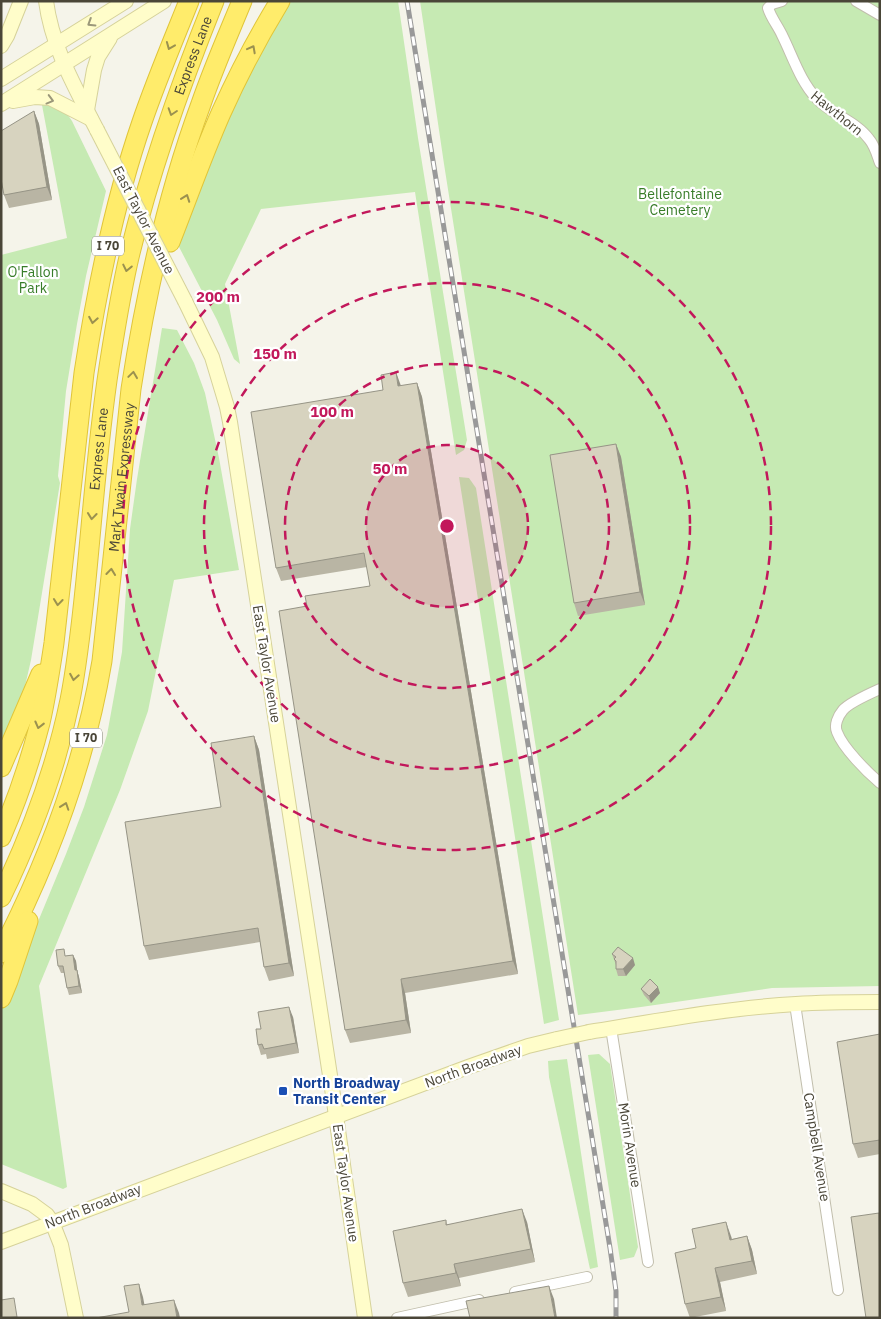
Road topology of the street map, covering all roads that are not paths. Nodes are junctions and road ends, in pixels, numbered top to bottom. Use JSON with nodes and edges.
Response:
{"nodes":[{"id":1,"x":21,"y":1,"type":"edge"},
{"id":2,"x":46,"y":1,"type":"edge"},
{"id":3,"x":126,"y":1,"type":"edge"},
{"id":4,"x":164,"y":1,"type":"edge"},
{"id":5,"x":189,"y":1,"type":"edge"},
{"id":6,"x":214,"y":1,"type":"edge"},
{"id":7,"x":242,"y":1,"type":"edge"},
{"id":8,"x":280,"y":1,"type":"edge"},
{"id":9,"x":782,"y":1,"type":"edge"},
{"id":10,"x":856,"y":1,"type":"edge"},
{"id":11,"x":880,"y":15,"type":"edge"},
{"id":12,"x":111,"y":35,"type":"junction"},
{"id":13,"x":56,"y":45,"type":"junction"},
{"id":14,"x":1,"y":46,"type":"edge"},
{"id":15,"x":65,"y":65,"type":"junction"},
{"id":16,"x":1,"y":79,"type":"edge"},
{"id":17,"x":3,"y":103,"type":"edge"},
{"id":18,"x":92,"y":120,"type":"junction"},
{"id":19,"x":880,"y":163,"type":"edge"},
{"id":20,"x":144,"y":309,"type":"junction"},
{"id":21,"x":54,"y":643,"type":"junction"},
{"id":22,"x":880,"y":689,"type":"edge"},
{"id":23,"x":1,"y":767,"type":"edge"},
{"id":24,"x":880,"y":783,"type":"edge"},
{"id":25,"x":1,"y":837,"type":"edge"},
{"id":26,"x":48,"y":852,"type":"junction"},
{"id":27,"x":1,"y":898,"type":"edge"},
{"id":28,"x":1,"y":952,"type":"edge"},
{"id":29,"x":1,"y":998,"type":"edge"},
{"id":30,"x":880,"y":1002,"type":"edge"},
{"id":31,"x":795,"y":1004,"type":"junction"},
{"id":32,"x":612,"y":1028,"type":"junction"},
{"id":33,"x":336,"y":1116,"type":"junction"},
{"id":34,"x":1,"y":1191,"type":"edge"},
{"id":35,"x":52,"y":1222,"type":"junction"},
{"id":36,"x":1,"y":1242,"type":"edge"},
{"id":37,"x":648,"y":1262,"type":"dead end"},
{"id":38,"x":587,"y":1277,"type":"dead end"},
{"id":39,"x":838,"y":1290,"type":"dead end"},
{"id":40,"x":507,"y":1294,"type":"edge"},
{"id":41,"x":488,"y":1298,"type":"edge"},
{"id":42,"x":76,"y":1318,"type":"edge"},
{"id":43,"x":365,"y":1318,"type":"edge"},
{"id":44,"x":397,"y":1318,"type":"edge"}],
"edges":[{"from":1,"to":14,"type":"street"},
{"from":2,"to":13,"type":"street","name":"East Taylor Avenue"},
{"from":3,"to":13,"type":"street","one_way":true},
{"from":4,"to":12,"type":"street"},
{"from":5,"to":21,"type":"highway","number":"I 70","one_way":true},
{"from":6,"to":27,"type":"highway","name":"Express Lane","one_way":true},
{"from":7,"to":20,"type":"highway","name":"Mark Twain Expressway","number":"I 70"},
{"from":20,"to":8,"type":"highway","one_way":true},
{"from":9,"to":19,"type":"street","name":"Hawthorn"},
{"from":10,"to":11,"type":"street"},
{"from":12,"to":15,"type":"street"},
{"from":12,"to":18,"type":"street"},
{"from":13,"to":15,"type":"street","name":"East Taylor Avenue"},
{"from":13,"to":16,"type":"street"},
{"from":15,"to":17,"type":"street"},
{"from":15,"to":18,"type":"street","name":"East Taylor Avenue"},
{"from":17,"to":18,"type":"street","one_way":true},
{"from":18,"to":33,"type":"street","name":"East Taylor Avenue","bridge":true},
{"from":26,"to":20,"type":"highway","name":"Mark Twain Expressway","number":"I 70","one_way":true},
{"from":21,"to":23,"type":"highway"},
{"from":21,"to":25,"type":"highway","number":"I 70","one_way":true},
{"from":22,"to":24,"type":"street"},
{"from":26,"to":28,"type":"highway","name":"Mark Twain Expressway","number":"I 70"},
{"from":26,"to":29,"type":"highway"},
{"from":30,"to":31,"type":"street","name":"North Broadway"},
{"from":31,"to":32,"type":"street","name":"North Broadway"},
{"from":31,"to":39,"type":"street","name":"Campbell Avenue"},
{"from":32,"to":33,"type":"street","name":"North Broadway","bridge":true},
{"from":32,"to":37,"type":"street","name":"Morin Avenue"},
{"from":33,"to":35,"type":"street","name":"North Broadway"},
{"from":33,"to":43,"type":"street","name":"East Taylor Avenue"},
{"from":34,"to":35,"type":"street"},
{"from":35,"to":36,"type":"street","name":"North Broadway"},
{"from":35,"to":42,"type":"street"},
{"from":38,"to":40,"type":"street"},
{"from":41,"to":44,"type":"street"}]}
